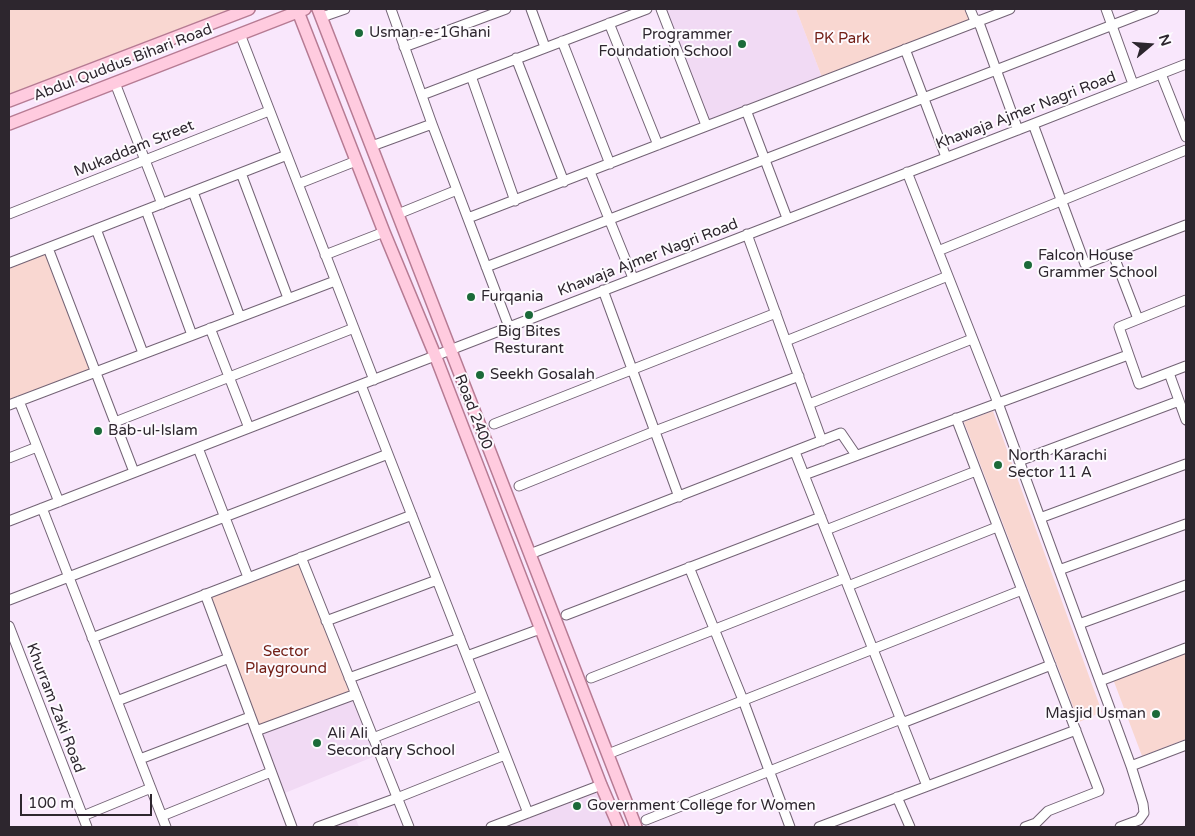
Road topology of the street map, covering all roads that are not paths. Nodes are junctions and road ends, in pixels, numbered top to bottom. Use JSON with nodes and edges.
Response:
{"nodes":[{"id":1,"x":249,"y":9,"type":"edge"},
{"id":2,"x":345,"y":9,"type":"edge"},
{"id":3,"x":391,"y":9,"type":"edge"},
{"id":4,"x":506,"y":9,"type":"edge"},
{"id":5,"x":531,"y":9,"type":"edge"},
{"id":6,"x":647,"y":9,"type":"edge"},
{"id":7,"x":661,"y":9,"type":"edge"},
{"id":8,"x":970,"y":9,"type":"edge"},
{"id":9,"x":1010,"y":9,"type":"edge"},
{"id":10,"x":1106,"y":9,"type":"edge"},
{"id":11,"x":1154,"y":9,"type":"edge"},
{"id":12,"x":300,"y":10,"type":"edge"},
{"id":13,"x":320,"y":13,"type":"edge"},
{"id":14,"x":977,"y":21,"type":"junction"},
{"id":15,"x":610,"y":23,"type":"junction"},
{"id":16,"x":1112,"y":26,"type":"junction"},
{"id":17,"x":240,"y":34,"type":"junction"},
{"id":18,"x":562,"y":41,"type":"junction"},
{"id":19,"x":404,"y":47,"type":"junction"},
{"id":20,"x":545,"y":47,"type":"junction"},
{"id":21,"x":905,"y":49,"type":"junction"},
{"id":22,"x":516,"y":58,"type":"junction"},
{"id":23,"x":1186,"y":64,"type":"edge"},
{"id":24,"x":997,"y":71,"type":"junction"},
{"id":25,"x":1161,"y":74,"type":"junction"},
{"id":26,"x":470,"y":76,"type":"junction"},
{"id":27,"x":116,"y":83,"type":"junction"},
{"id":28,"x":1133,"y":84,"type":"junction"},
{"id":29,"x":422,"y":95,"type":"junction"},
{"id":30,"x":923,"y":97,"type":"junction"},
{"id":31,"x":9,"y":101,"type":"edge"},
{"id":32,"x":746,"y":110,"type":"junction"},
{"id":33,"x":269,"y":111,"type":"junction"},
{"id":34,"x":9,"y":124,"type":"edge"},
{"id":35,"x":432,"y":124,"type":"junction"},
{"id":36,"x":1034,"y":124,"type":"junction"},
{"id":37,"x":706,"y":125,"type":"junction"},
{"id":38,"x":1018,"y":130,"type":"junction"},
{"id":39,"x":1186,"y":137,"type":"edge"},
{"id":40,"x":658,"y":145,"type":"junction"},
{"id":41,"x":372,"y":146,"type":"junction"},
{"id":42,"x":1186,"y":150,"type":"edge"},
{"id":43,"x":287,"y":155,"type":"junction"},
{"id":44,"x":946,"y":157,"type":"junction"},
{"id":45,"x":145,"y":160,"type":"junction"},
{"id":46,"x":765,"y":160,"type":"junction"},
{"id":47,"x":356,"y":161,"type":"junction"},
{"id":48,"x":610,"y":164,"type":"junction"},
{"id":49,"x":590,"y":172,"type":"junction"},
{"id":50,"x":907,"y":172,"type":"junction"},
{"id":51,"x":241,"y":173,"type":"junction"},
{"id":52,"x":564,"y":182,"type":"junction"},
{"id":53,"x":298,"y":184,"type":"junction"},
{"id":54,"x":458,"y":190,"type":"junction"},
{"id":55,"x":193,"y":192,"type":"junction"},
{"id":56,"x":516,"y":201,"type":"junction"},
{"id":57,"x":1061,"y":201,"type":"junction"},
{"id":58,"x":162,"y":204,"type":"junction"},
{"id":59,"x":146,"y":210,"type":"junction"},
{"id":60,"x":9,"y":214,"type":"edge"},
{"id":61,"x":398,"y":214,"type":"junction"},
{"id":62,"x":468,"y":218,"type":"junction"},
{"id":63,"x":787,"y":218,"type":"junction"},
{"id":64,"x":609,"y":220,"type":"junction"},
{"id":65,"x":1186,"y":225,"type":"edge"},
{"id":66,"x":96,"y":230,"type":"junction"},
{"id":67,"x":384,"y":232,"type":"junction"},
{"id":68,"x":747,"y":234,"type":"junction"},
{"id":69,"x":48,"y":248,"type":"junction"},
{"id":70,"x":938,"y":251,"type":"junction"},
{"id":71,"x":1113,"y":254,"type":"junction"},
{"id":72,"x":326,"y":255,"type":"junction"},
{"id":73,"x":9,"y":264,"type":"edge"},
{"id":74,"x":486,"y":267,"type":"junction"},
{"id":75,"x":948,"y":276,"type":"junction"},
{"id":76,"x":633,"y":278,"type":"junction"},
{"id":77,"x":335,"y":280,"type":"junction"},
{"id":78,"x":603,"y":290,"type":"junction"},
{"id":79,"x":288,"y":298,"type":"junction"},
{"id":80,"x":1186,"y":300,"type":"edge"},
{"id":81,"x":776,"y":313,"type":"junction"},
{"id":82,"x":240,"y":317,"type":"junction"},
{"id":83,"x":1138,"y":319,"type":"junction"},
{"id":84,"x":508,"y":327,"type":"junction"},
{"id":85,"x":210,"y":328,"type":"junction"},
{"id":86,"x":354,"y":328,"type":"junction"},
{"id":87,"x":192,"y":335,"type":"junction"},
{"id":88,"x":972,"y":339,"type":"junction"},
{"id":89,"x":786,"y":341,"type":"junction"},
{"id":90,"x":450,"y":349,"type":"junction"},
{"id":91,"x":143,"y":353,"type":"junction"},
{"id":92,"x":434,"y":355,"type":"junction"},
{"id":93,"x":1128,"y":355,"type":"junction"},
{"id":94,"x":1186,"y":366,"type":"edge"},
{"id":95,"x":632,"y":369,"type":"junction"},
{"id":96,"x":95,"y":371,"type":"junction"},
{"id":97,"x":1170,"y":373,"type":"junction"},
{"id":98,"x":799,"y":376,"type":"junction"},
{"id":99,"x":230,"y":378,"type":"junction"},
{"id":100,"x":374,"y":380,"type":"junction"},
{"id":101,"x":361,"y":385,"type":"junction"},
{"id":102,"x":1180,"y":400,"type":"junction"},
{"id":103,"x":19,"y":401,"type":"junction"},
{"id":104,"x":998,"y":403,"type":"junction"},
{"id":105,"x":809,"y":404,"type":"junction"},
{"id":106,"x":9,"y":405,"type":"edge"},
{"id":107,"x":956,"y":418,"type":"junction"},
{"id":108,"x":1186,"y":420,"type":"edge"},
{"id":109,"x":115,"y":422,"type":"junction"},
{"id":110,"x":494,"y":424,"type":"dead end"},
{"id":111,"x":249,"y":428,"type":"junction"},
{"id":112,"x":655,"y":431,"type":"junction"},
{"id":113,"x":822,"y":441,"type":"junction"},
{"id":114,"x":37,"y":447,"type":"junction"},
{"id":115,"x":198,"y":448,"type":"junction"},
{"id":116,"x":795,"y":452,"type":"junction"},
{"id":117,"x":388,"y":454,"type":"junction"},
{"id":118,"x":856,"y":456,"type":"junction"},
{"id":119,"x":9,"y":458,"type":"edge"},
{"id":120,"x":1019,"y":461,"type":"junction"},
{"id":121,"x":1186,"y":464,"type":"edge"},
{"id":122,"x":976,"y":471,"type":"junction"},
{"id":123,"x":134,"y":472,"type":"junction"},
{"id":124,"x":804,"y":475,"type":"junction"},
{"id":125,"x":519,"y":486,"type":"dead end"},
{"id":126,"x":679,"y":497,"type":"junction"},
{"id":127,"x":59,"y":502,"type":"junction"},
{"id":128,"x":42,"y":508,"type":"junction"},
{"id":129,"x":412,"y":516,"type":"junction"},
{"id":130,"x":821,"y":517,"type":"junction"},
{"id":131,"x":226,"y":518,"type":"junction"},
{"id":132,"x":1040,"y":518,"type":"junction"},
{"id":133,"x":9,"y":521,"type":"edge"},
{"id":134,"x":1186,"y":524,"type":"edge"},
{"id":135,"x":997,"y":527,"type":"junction"},
{"id":136,"x":826,"y":530,"type":"junction"},
{"id":137,"x":530,"y":554,"type":"junction"},
{"id":138,"x":301,"y":557,"type":"junction"},
{"id":139,"x":689,"y":567,"type":"junction"},
{"id":140,"x":1059,"y":570,"type":"junction"},
{"id":141,"x":69,"y":577,"type":"junction"},
{"id":142,"x":248,"y":577,"type":"junction"},
{"id":143,"x":438,"y":580,"type":"junction"},
{"id":144,"x":847,"y":582,"type":"junction"},
{"id":145,"x":1186,"y":585,"type":"edge"},
{"id":146,"x":1022,"y":590,"type":"junction"},
{"id":147,"x":205,"y":594,"type":"junction"},
{"id":148,"x":9,"y":600,"type":"edge"},
{"id":149,"x":566,"y":615,"type":"dead end"},
{"id":150,"x":326,"y":621,"type":"junction"},
{"id":151,"x":1079,"y":624,"type":"junction"},
{"id":152,"x":9,"y":626,"type":"edge"},
{"id":153,"x":540,"y":629,"type":"junction"},
{"id":154,"x":714,"y":630,"type":"junction"},
{"id":155,"x":92,"y":638,"type":"junction"},
{"id":156,"x":460,"y":638,"type":"junction"},
{"id":157,"x":873,"y":648,"type":"junction"},
{"id":158,"x":1186,"y":648,"type":"edge"},
{"id":159,"x":467,"y":656,"type":"junction"},
{"id":160,"x":229,"y":658,"type":"junction"},
{"id":161,"x":1051,"y":665,"type":"junction"},
{"id":162,"x":349,"y":678,"type":"junction"},
{"id":163,"x":591,"y":678,"type":"dead end"},
{"id":164,"x":1100,"y":681,"type":"junction"},
{"id":165,"x":356,"y":694,"type":"junction"},
{"id":166,"x":482,"y":695,"type":"junction"},
{"id":167,"x":743,"y":700,"type":"junction"},
{"id":168,"x":117,"y":701,"type":"junction"},
{"id":169,"x":250,"y":717,"type":"junction"},
{"id":170,"x":902,"y":721,"type":"junction"},
{"id":171,"x":1076,"y":730,"type":"junction"},
{"id":172,"x":256,"y":731,"type":"junction"},
{"id":173,"x":373,"y":738,"type":"junction"},
{"id":174,"x":1186,"y":745,"type":"edge"},
{"id":175,"x":608,"y":754,"type":"junction"},
{"id":176,"x":505,"y":755,"type":"junction"},
{"id":177,"x":140,"y":760,"type":"junction"},
{"id":178,"x":1131,"y":766,"type":"junction"},
{"id":179,"x":770,"y":771,"type":"junction"},
{"id":180,"x":271,"y":772,"type":"junction"},
{"id":181,"x":601,"y":785,"type":"junction"},
{"id":182,"x":927,"y":786,"type":"junction"},
{"id":183,"x":151,"y":788,"type":"junction"},
{"id":184,"x":897,"y":797,"type":"junction"},
{"id":185,"x":397,"y":798,"type":"junction"},
{"id":186,"x":528,"y":813,"type":"junction"},
{"id":187,"x":83,"y":816,"type":"junction"},
{"id":188,"x":162,"y":816,"type":"junction"},
{"id":189,"x":646,"y":820,"type":"dead end"},
{"id":190,"x":1037,"y":825,"type":"edge"},
{"id":191,"x":87,"y":827,"type":"edge"},
{"id":192,"x":166,"y":827,"type":"edge"},
{"id":193,"x":292,"y":827,"type":"edge"},
{"id":194,"x":318,"y":827,"type":"edge"},
{"id":195,"x":409,"y":827,"type":"edge"},
{"id":196,"x":491,"y":827,"type":"edge"},
{"id":197,"x":619,"y":827,"type":"edge"},
{"id":198,"x":636,"y":827,"type":"edge"},
{"id":199,"x":790,"y":827,"type":"edge"},
{"id":200,"x":819,"y":827,"type":"edge"},
{"id":201,"x":910,"y":827,"type":"edge"},
{"id":202,"x":1024,"y":827,"type":"edge"},
{"id":203,"x":1120,"y":827,"type":"edge"}],
"edges":[{"from":1,"to":31,"type":"main road","name":"Abdul Quddus Bihari Road"},
{"from":2,"to":13,"type":"street"},
{"from":3,"to":19,"type":"street"},
{"from":4,"to":19,"type":"street"},
{"from":5,"to":20,"type":"street"},
{"from":6,"to":15,"type":"street"},
{"from":7,"to":37,"type":"street"},
{"from":8,"to":14,"type":"street"},
{"from":9,"to":14,"type":"street"},
{"from":10,"to":16,"type":"street"},
{"from":11,"to":16,"type":"street"},
{"from":12,"to":17,"type":"main road","name":"Abdul Quddus Bihari Road"},
{"from":12,"to":47,"type":"main road","name":"Road 2400"},
{"from":13,"to":41,"type":"main road","name":"Road 2400"},
{"from":14,"to":21,"type":"street"},
{"from":14,"to":24,"type":"street"},
{"from":15,"to":18,"type":"street"},
{"from":15,"to":40,"type":"street"},
{"from":16,"to":24,"type":"street"},
{"from":16,"to":28,"type":"street"},
{"from":17,"to":27,"type":"main road","name":"Abdul Quddus Bihari Road"},
{"from":17,"to":33,"type":"street"},
{"from":18,"to":20,"type":"street"},
{"from":18,"to":48,"type":"street"},
{"from":19,"to":29,"type":"street"},
{"from":20,"to":22,"type":"street"},
{"from":21,"to":30,"type":"street"},
{"from":21,"to":32,"type":"street"},
{"from":22,"to":26,"type":"street"},
{"from":22,"to":52,"type":"street"},
{"from":23,"to":25,"type":"street","name":"Khawaja Ajmer Nagri Road"},
{"from":24,"to":30,"type":"street"},
{"from":24,"to":38,"type":"street"},
{"from":25,"to":28,"type":"street","name":"Khawaja Ajmer Nagri Road"},
{"from":25,"to":39,"type":"street"},
{"from":26,"to":29,"type":"street"},
{"from":26,"to":56,"type":"street"},
{"from":27,"to":34,"type":"main road","name":"Abdul Quddus Bihari Road"},
{"from":27,"to":45,"type":"street"},
{"from":28,"to":36,"type":"street","name":"Khawaja Ajmer Nagri Road"},
{"from":29,"to":35,"type":"street"},
{"from":30,"to":44,"type":"street"},
{"from":30,"to":46,"type":"street"},
{"from":32,"to":37,"type":"street"},
{"from":32,"to":46,"type":"street"},
{"from":33,"to":43,"type":"street"},
{"from":33,"to":45,"type":"street","name":"Mukaddam Street"},
{"from":35,"to":41,"type":"street"},
{"from":35,"to":54,"type":"street"},
{"from":36,"to":38,"type":"street","name":"Khawaja Ajmer Nagri Road"},
{"from":36,"to":57,"type":"street"},
{"from":37,"to":40,"type":"street"},
{"from":38,"to":44,"type":"street","name":"Khawaja Ajmer Nagri Road"},
{"from":40,"to":48,"type":"street"},
{"from":41,"to":61,"type":"main road","name":"Road 2400"},
{"from":42,"to":57,"type":"street"},
{"from":43,"to":51,"type":"street"},
{"from":43,"to":53,"type":"street"},
{"from":44,"to":50,"type":"street","name":"Khawaja Ajmer Nagri Road"},
{"from":45,"to":58,"type":"street"},
{"from":45,"to":60,"type":"street","name":"Mukaddam Street"},
{"from":46,"to":63,"type":"street"},
{"from":46,"to":64,"type":"street"},
{"from":47,"to":53,"type":"street"},
{"from":47,"to":67,"type":"main road","name":"Road 2400"},
{"from":48,"to":49,"type":"street"},
{"from":49,"to":52,"type":"street"},
{"from":49,"to":64,"type":"street"},
{"from":50,"to":63,"type":"street","name":"Khawaja Ajmer Nagri Road"},
{"from":50,"to":70,"type":"street"},
{"from":51,"to":55,"type":"street"},
{"from":51,"to":79,"type":"street"},
{"from":52,"to":56,"type":"street"},
{"from":53,"to":72,"type":"street"},
{"from":54,"to":61,"type":"street"},
{"from":54,"to":62,"type":"street"},
{"from":55,"to":58,"type":"street"},
{"from":55,"to":82,"type":"street"},
{"from":56,"to":62,"type":"street"},
{"from":57,"to":70,"type":"street"},
{"from":57,"to":71,"type":"street"},
{"from":58,"to":59,"type":"street"},
{"from":59,"to":66,"type":"street"},
{"from":59,"to":87,"type":"street"},
{"from":61,"to":90,"type":"main road","name":"Road 2400"},
{"from":62,"to":74,"type":"street"},
{"from":63,"to":68,"type":"street","name":"Khawaja Ajmer Nagri Road"},
{"from":64,"to":74,"type":"street"},
{"from":64,"to":76,"type":"street"},
{"from":65,"to":71,"type":"street"},
{"from":66,"to":69,"type":"street"},
{"from":66,"to":91,"type":"street"},
{"from":67,"to":72,"type":"street"},
{"from":67,"to":92,"type":"main road","name":"Road 2400"},
{"from":68,"to":76,"type":"street","name":"Khawaja Ajmer Nagri Road"},
{"from":68,"to":81,"type":"street"},
{"from":69,"to":73,"type":"street"},
{"from":69,"to":96,"type":"street"},
{"from":70,"to":75,"type":"street"},
{"from":71,"to":83,"type":"street"},
{"from":72,"to":77,"type":"street"},
{"from":74,"to":84,"type":"street"},
{"from":75,"to":88,"type":"street"},
{"from":75,"to":89,"type":"street"},
{"from":76,"to":78,"type":"street","name":"Khawaja Ajmer Nagri Road"},
{"from":77,"to":79,"type":"street"},
{"from":77,"to":86,"type":"street"},
{"from":78,"to":84,"type":"street","name":"Khawaja Ajmer Nagri Road"},
{"from":78,"to":95,"type":"street"},
{"from":79,"to":82,"type":"street"},
{"from":80,"to":83,"type":"street"},
{"from":81,"to":89,"type":"street"},
{"from":81,"to":95,"type":"street"},
{"from":82,"to":85,"type":"street"},
{"from":83,"to":93,"type":"street"},
{"from":84,"to":90,"type":"street","name":"Khawaja Ajmer Nagri Road"},
{"from":85,"to":87,"type":"street"},
{"from":85,"to":99,"type":"street"},
{"from":86,"to":99,"type":"street"},
{"from":86,"to":100,"type":"street"},
{"from":87,"to":91,"type":"street"},
{"from":88,"to":104,"type":"street"},
{"from":88,"to":105,"type":"street"},
{"from":89,"to":98,"type":"street"},
{"from":90,"to":92,"type":"street","name":"Khawaja Ajmer Nagri Road"},
{"from":90,"to":137,"type":"main road","name":"Road 2400"},
{"from":91,"to":96,"type":"street"},
{"from":92,"to":100,"type":"street","name":"Khawaja Ajmer Nagri Road"},
{"from":92,"to":153,"type":"main road","name":"Road 2400"},
{"from":93,"to":97,"type":"street"},
{"from":93,"to":104,"type":"street"},
{"from":94,"to":97,"type":"street"},
{"from":95,"to":110,"type":"street"},
{"from":95,"to":112,"type":"street"},
{"from":96,"to":103,"type":"street"},
{"from":96,"to":109,"type":"street"},
{"from":97,"to":102,"type":"street"},
{"from":98,"to":105,"type":"street"},
{"from":98,"to":112,"type":"street"},
{"from":99,"to":109,"type":"street"},
{"from":99,"to":111,"type":"street"},
{"from":100,"to":101,"type":"street","name":"Khawaja Ajmer Nagri Road"},
{"from":101,"to":111,"type":"street","name":"Khawaja Ajmer Nagri Road"},
{"from":101,"to":117,"type":"street"},
{"from":102,"to":108,"type":"street"},
{"from":102,"to":120,"type":"street"},
{"from":103,"to":106,"type":"street"},
{"from":103,"to":114,"type":"street"},
{"from":104,"to":107,"type":"street"},
{"from":104,"to":120,"type":"street"},
{"from":105,"to":113,"type":"street"},
{"from":107,"to":118,"type":"street"},
{"from":107,"to":122,"type":"street"},
{"from":109,"to":123,"type":"street"},
{"from":111,"to":115,"type":"street","name":"Khawaja Ajmer Nagri Road"},
{"from":112,"to":125,"type":"street"},
{"from":112,"to":126,"type":"street"},
{"from":113,"to":116,"type":"street"},
{"from":113,"to":118,"type":"street"},
{"from":114,"to":119,"type":"street"},
{"from":114,"to":127,"type":"street"},
{"from":115,"to":123,"type":"street","name":"Khawaja Ajmer Nagri Road"},
{"from":115,"to":131,"type":"street"},
{"from":116,"to":124,"type":"street"},
{"from":116,"to":126,"type":"street"},
{"from":117,"to":129,"type":"street"},
{"from":117,"to":131,"type":"street"},
{"from":118,"to":124,"type":"street"},
{"from":120,"to":132,"type":"street"},
{"from":121,"to":132,"type":"street"},
{"from":122,"to":135,"type":"street"},
{"from":122,"to":136,"type":"street"},
{"from":123,"to":127,"type":"street","name":"Khawaja Ajmer Nagri Road"},
{"from":124,"to":130,"type":"street"},
{"from":126,"to":137,"type":"street"},
{"from":127,"to":128,"type":"street","name":"Khawaja Ajmer Nagri Road"},
{"from":128,"to":133,"type":"street","name":"Khawaja Ajmer Nagri Road"},
{"from":128,"to":141,"type":"street"},
{"from":129,"to":138,"type":"street"},
{"from":129,"to":143,"type":"street"},
{"from":130,"to":136,"type":"street"},
{"from":130,"to":139,"type":"street"},
{"from":131,"to":141,"type":"street"},
{"from":131,"to":142,"type":"street"},
{"from":132,"to":140,"type":"street"},
{"from":134,"to":140,"type":"street"},
{"from":135,"to":144,"type":"street"},
{"from":135,"to":146,"type":"street"},
{"from":136,"to":144,"type":"street"},
{"from":137,"to":175,"type":"main road","name":"Road 2400"},
{"from":138,"to":142,"type":"street"},
{"from":138,"to":150,"type":"street"},
{"from":139,"to":149,"type":"street"},
{"from":139,"to":154,"type":"street"},
{"from":140,"to":151,"type":"street"},
{"from":141,"to":148,"type":"street"},
{"from":141,"to":155,"type":"street"},
{"from":142,"to":147,"type":"street"},
{"from":143,"to":150,"type":"street"},
{"from":143,"to":156,"type":"street"},
{"from":144,"to":154,"type":"street"},
{"from":144,"to":157,"type":"street"},
{"from":145,"to":151,"type":"street"},
{"from":146,"to":157,"type":"street"},
{"from":146,"to":161,"type":"street"},
{"from":147,"to":155,"type":"street"},
{"from":147,"to":160,"type":"street"},
{"from":150,"to":162,"type":"street"},
{"from":151,"to":164,"type":"street"},
{"from":152,"to":187,"type":"street","name":"Khurram Zaki Road"},
{"from":153,"to":159,"type":"street"},
{"from":153,"to":181,"type":"main road","name":"Road 2400"},
{"from":154,"to":163,"type":"street"},
{"from":154,"to":167,"type":"street"},
{"from":155,"to":168,"type":"street"},
{"from":156,"to":159,"type":"street"},
{"from":156,"to":162,"type":"street"},
{"from":157,"to":167,"type":"street"},
{"from":157,"to":170,"type":"street"},
{"from":158,"to":164,"type":"street"},
{"from":159,"to":166,"type":"street"},
{"from":160,"to":168,"type":"street"},
{"from":160,"to":169,"type":"street"},
{"from":161,"to":170,"type":"street"},
{"from":161,"to":171,"type":"street"},
{"from":162,"to":165,"type":"street"},
{"from":164,"to":178,"type":"street"},
{"from":165,"to":172,"type":"street"},
{"from":165,"to":173,"type":"street"},
{"from":166,"to":173,"type":"street"},
{"from":166,"to":176,"type":"street"},
{"from":167,"to":175,"type":"street"},
{"from":167,"to":179,"type":"street"},
{"from":168,"to":177,"type":"street"},
{"from":169,"to":172,"type":"street"},
{"from":169,"to":177,"type":"street"},
{"from":170,"to":179,"type":"street"},
{"from":170,"to":182,"type":"street"},
{"from":171,"to":182,"type":"street"},
{"from":171,"to":190,"type":"street"},
{"from":172,"to":180,"type":"street"},
{"from":173,"to":185,"type":"street"},
{"from":174,"to":178,"type":"street"},
{"from":175,"to":198,"type":"main road","name":"Road 2400"},
{"from":176,"to":185,"type":"street"},
{"from":176,"to":186,"type":"street"},
{"from":177,"to":183,"type":"street"},
{"from":178,"to":203,"type":"street"},
{"from":179,"to":189,"type":"street"},
{"from":179,"to":199,"type":"street"},
{"from":180,"to":188,"type":"street"},
{"from":180,"to":193,"type":"street"},
{"from":181,"to":186,"type":"street"},
{"from":181,"to":197,"type":"main road","name":"Road 2400"},
{"from":182,"to":184,"type":"street"},
{"from":183,"to":187,"type":"street"},
{"from":183,"to":188,"type":"street"},
{"from":184,"to":200,"type":"street"},
{"from":184,"to":201,"type":"street"},
{"from":185,"to":194,"type":"street"},
{"from":185,"to":195,"type":"street"},
{"from":186,"to":196,"type":"street"},
{"from":187,"to":191,"type":"street","name":"Khurram Zaki Road"},
{"from":188,"to":192,"type":"street"},
{"from":190,"to":202,"type":"street"}]}
